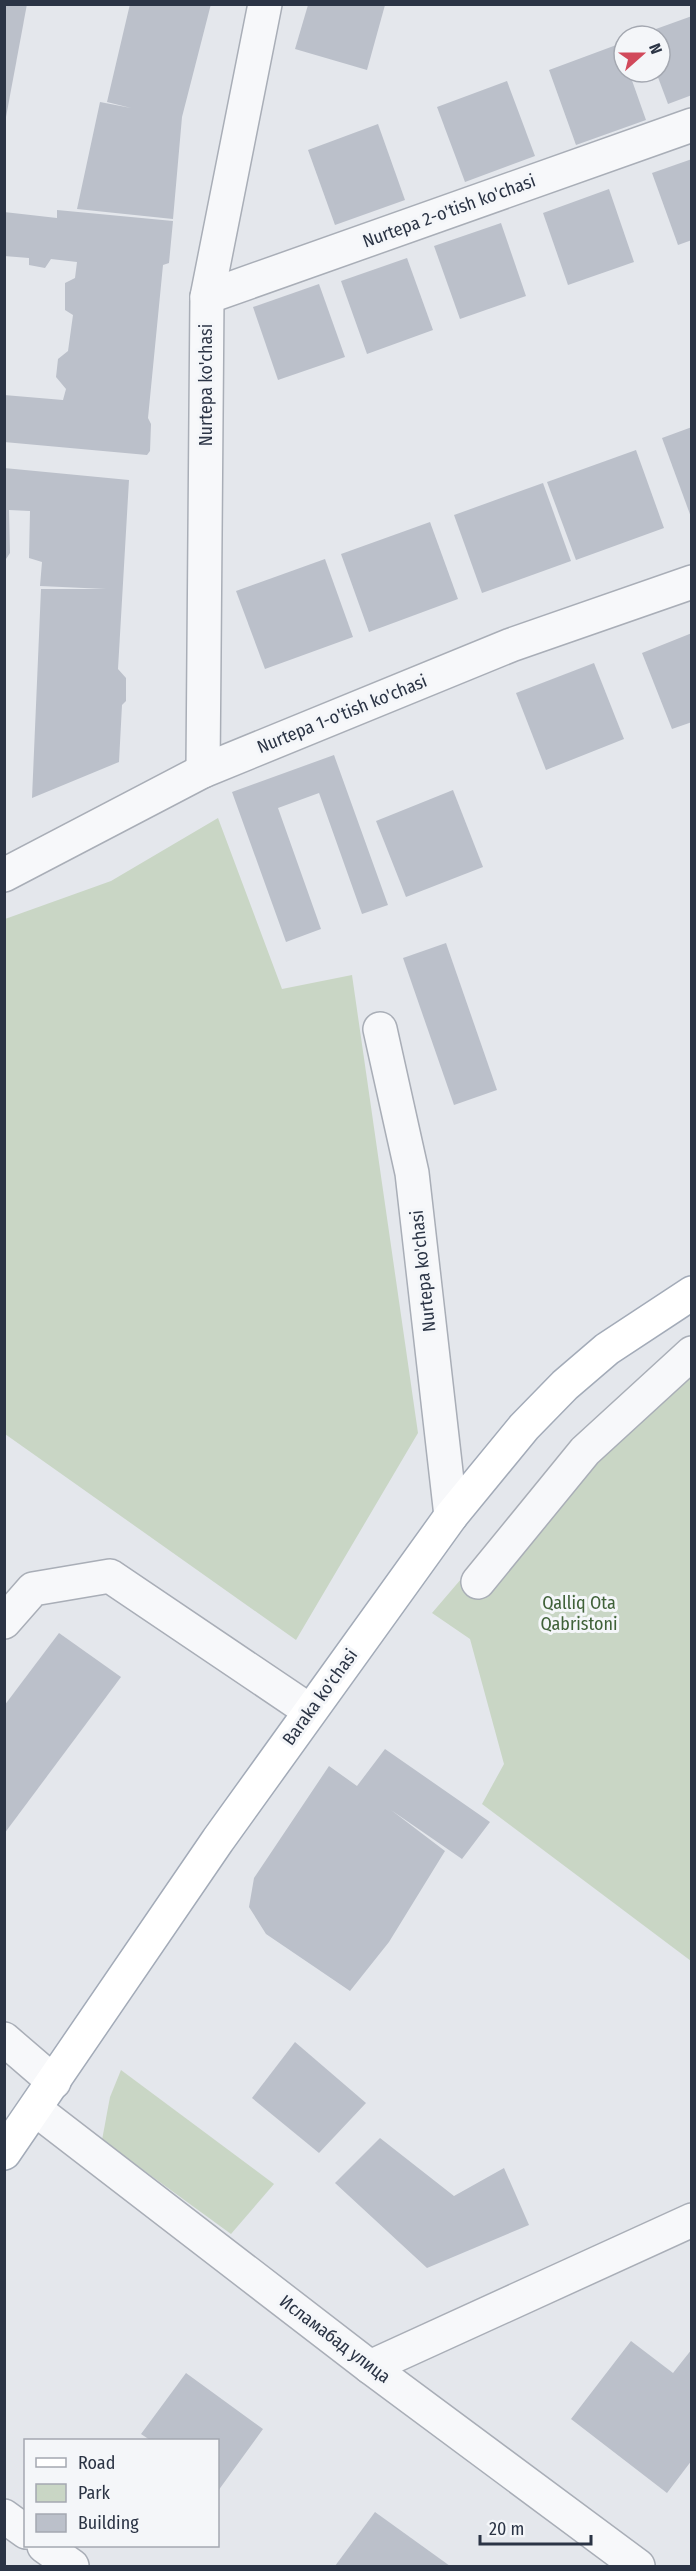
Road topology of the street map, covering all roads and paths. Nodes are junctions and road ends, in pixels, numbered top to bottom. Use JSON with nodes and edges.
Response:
{"nodes":[{"id":1,"x":265,"y":4,"type":"edge"},
{"id":2,"x":692,"y":124,"type":"edge"},
{"id":3,"x":207,"y":297,"type":"junction"},
{"id":4,"x":692,"y":582,"type":"edge"},
{"id":5,"x":203,"y":771,"type":"junction"},
{"id":6,"x":4,"y":875,"type":"edge"},
{"id":7,"x":380,"y":1029,"type":"dead end"},
{"id":8,"x":692,"y":1293,"type":"edge"},
{"id":9,"x":692,"y":1353,"type":"edge"},
{"id":10,"x":451,"y":1516,"type":"junction"},
{"id":11,"x":478,"y":1582,"type":"dead end"},
{"id":12,"x":19,"y":1586,"type":"edge"},
{"id":13,"x":4,"y":1622,"type":"edge"},
{"id":14,"x":310,"y":1711,"type":"junction"},
{"id":15,"x":4,"y":2039,"type":"edge"},
{"id":16,"x":54,"y":2082,"type":"junction"},
{"id":17,"x":35,"y":2109,"type":"junction"},
{"id":18,"x":4,"y":2153,"type":"edge"},
{"id":19,"x":692,"y":2220,"type":"edge"},
{"id":20,"x":370,"y":2367,"type":"junction"},
{"id":21,"x":4,"y":2516,"type":"edge"},
{"id":22,"x":24,"y":2531,"type":"edge"},
{"id":23,"x":45,"y":2547,"type":"edge"},
{"id":24,"x":72,"y":2566,"type":"edge"},
{"id":25,"x":638,"y":2566,"type":"edge"}],
"edges":[{"from":1,"to":3,"type":"street","name":"Nurtepa ko'chasi"},
{"from":2,"to":3,"type":"street","name":"Nurtepa 2-o'tish ko'chasi"},
{"from":3,"to":5,"type":"street","name":"Nurtepa ko'chasi"},
{"from":4,"to":5,"type":"street","name":"Nurtepa 1-o'tish ko'chasi"},
{"from":5,"to":6,"type":"street","name":"Nurtepa 1-o'tish ko'chasi"},
{"from":7,"to":10,"type":"street","name":"Nurtepa ko'chasi"},
{"from":8,"to":10,"type":"main road","name":"Baraka ko'chasi"},
{"from":9,"to":11,"type":"street"},
{"from":10,"to":14,"type":"main road","name":"Baraka ko'chasi"},
{"from":12,"to":13,"type":"street"},
{"from":12,"to":14,"type":"street"},
{"from":14,"to":16,"type":"main road","name":"Baraka ko'chasi"},
{"from":15,"to":16,"type":"street"},
{"from":16,"to":17,"type":"main road","name":"Baraka ko'chasi"},
{"from":17,"to":18,"type":"main road","name":"Baraka ko'chasi"},
{"from":17,"to":20,"type":"street","name":"Исламабад улица"},
{"from":19,"to":20,"type":"street"},
{"from":20,"to":25,"type":"street","name":"Исламабад улица"},
{"from":21,"to":22,"type":"street"},
{"from":23,"to":24,"type":"street"}]}
